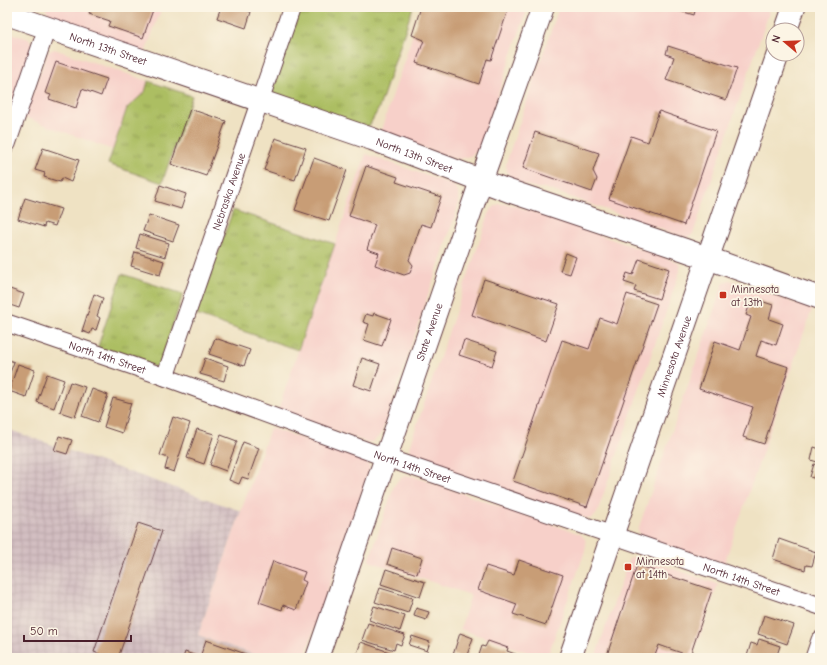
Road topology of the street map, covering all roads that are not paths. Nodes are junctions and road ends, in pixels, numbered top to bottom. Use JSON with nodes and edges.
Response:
{"nodes":[{"id":1,"x":36,"y":7,"type":"edge"},
{"id":2,"x":292,"y":7,"type":"edge"},
{"id":3,"x":543,"y":7,"type":"edge"},
{"id":4,"x":794,"y":7,"type":"edge"},
{"id":5,"x":7,"y":14,"type":"edge"},
{"id":6,"x":789,"y":22,"type":"edge"},
{"id":7,"x":47,"y":28,"type":"junction"},
{"id":8,"x":775,"y":62,"type":"edge"},
{"id":9,"x":259,"y":100,"type":"junction"},
{"id":10,"x":7,"y":144,"type":"edge"},
{"id":11,"x":482,"y":181,"type":"junction"},
{"id":12,"x":708,"y":258,"type":"junction"},
{"id":13,"x":820,"y":298,"type":"edge"},
{"id":14,"x":7,"y":323,"type":"edge"},
{"id":15,"x":165,"y":377,"type":"junction"},
{"id":16,"x":387,"y":458,"type":"junction"},
{"id":17,"x":612,"y":535,"type":"junction"},
{"id":18,"x":820,"y":606,"type":"edge"},
{"id":19,"x":820,"y":640,"type":"edge"},
{"id":20,"x":317,"y":658,"type":"edge"},
{"id":21,"x":570,"y":658,"type":"edge"},
{"id":22,"x":814,"y":658,"type":"edge"}],
"edges":[{"from":1,"to":7,"type":"main road"},
{"from":2,"to":9,"type":"street","name":"Nebraska Avenue"},
{"from":3,"to":11,"type":"main road","name":"State Avenue"},
{"from":4,"to":6,"type":"main road"},
{"from":5,"to":7,"type":"main road","name":"North 13th Street"},
{"from":7,"to":9,"type":"main road","name":"North 13th Street"},
{"from":7,"to":10,"type":"street"},
{"from":8,"to":12,"type":"main road","name":"Minnesota Avenue"},
{"from":9,"to":11,"type":"main road","name":"North 13th Street"},
{"from":9,"to":15,"type":"street","name":"Nebraska Avenue"},
{"from":11,"to":12,"type":"main road","name":"North 13th Street"},
{"from":11,"to":16,"type":"main road","name":"State Avenue"},
{"from":12,"to":13,"type":"main road","name":"North 13th Street"},
{"from":12,"to":17,"type":"main road","name":"Minnesota Avenue"},
{"from":14,"to":15,"type":"street","name":"North 14th Street"},
{"from":15,"to":16,"type":"street","name":"North 14th Street"},
{"from":16,"to":17,"type":"street","name":"North 14th Street"},
{"from":16,"to":20,"type":"main road","name":"State Avenue"},
{"from":17,"to":18,"type":"street","name":"North 14th Street"},
{"from":17,"to":21,"type":"main road","name":"Minnesota Avenue"},
{"from":19,"to":22,"type":"street"}]}
